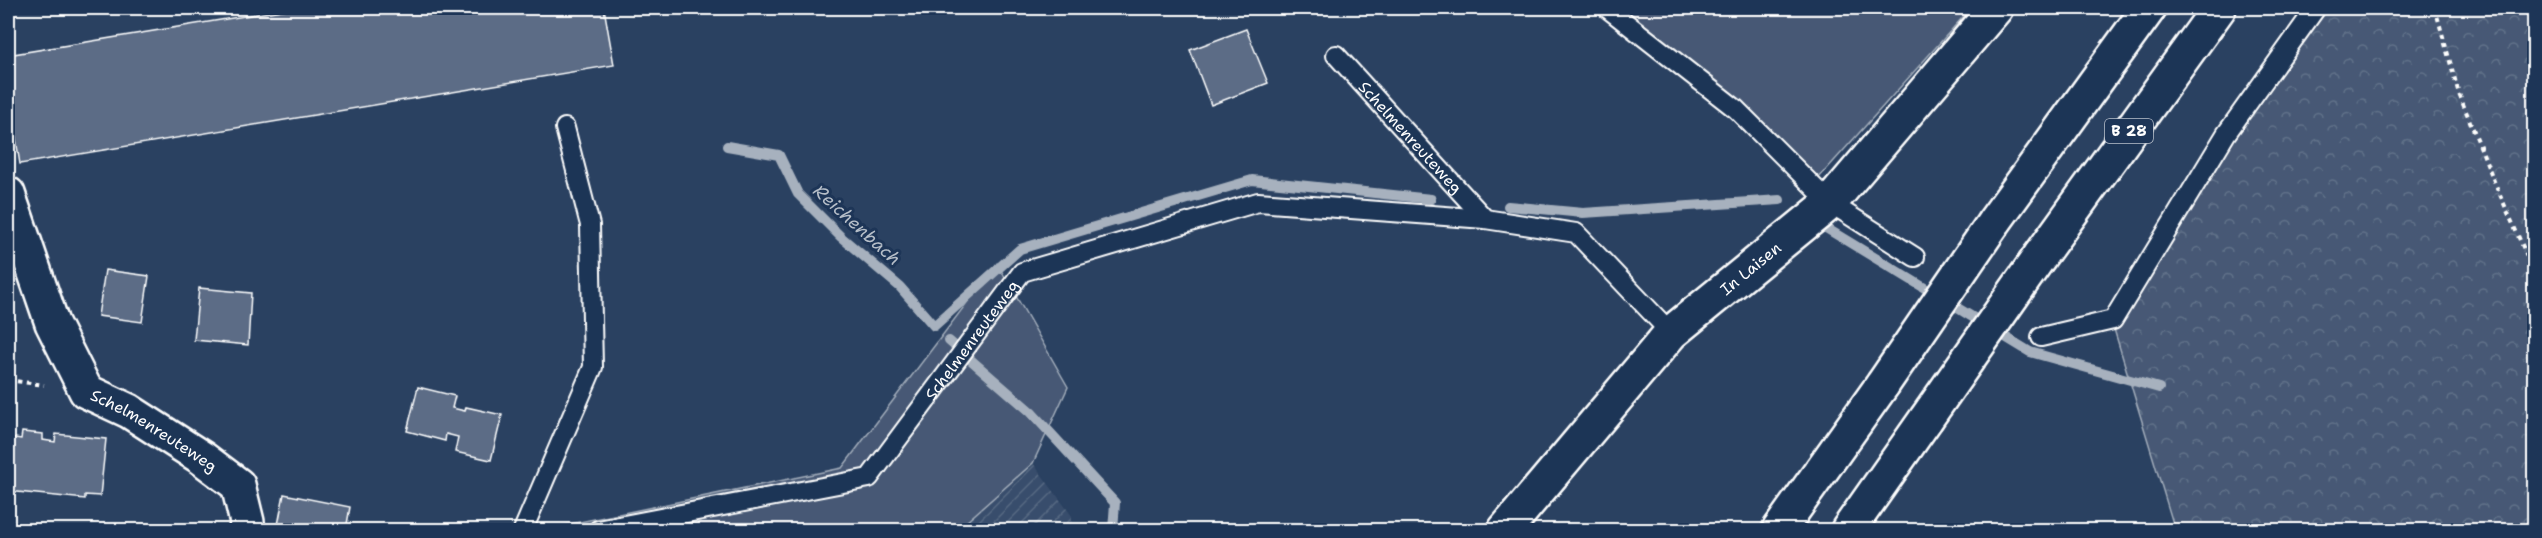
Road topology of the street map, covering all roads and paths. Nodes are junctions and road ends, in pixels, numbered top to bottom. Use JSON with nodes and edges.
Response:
{"nodes":[{"id":1,"x":1607,"y":8,"type":"edge"},
{"id":2,"x":1996,"y":8,"type":"edge"},
{"id":3,"x":2149,"y":8,"type":"edge"},
{"id":4,"x":2219,"y":8,"type":"edge"},
{"id":5,"x":2316,"y":8,"type":"edge"},
{"id":6,"x":2435,"y":8,"type":"edge"},
{"id":7,"x":1336,"y":55,"type":"dead end"},
{"id":8,"x":565,"y":128,"type":"dead end"},
{"id":9,"x":8,"y":194,"type":"edge"},
{"id":10,"x":1830,"y":203,"type":"junction"},
{"id":11,"x":1485,"y":219,"type":"junction"},
{"id":12,"x":1915,"y":257,"type":"dead end"},
{"id":13,"x":2535,"y":272,"type":"edge"},
{"id":14,"x":1671,"y":333,"type":"junction"},
{"id":15,"x":2041,"y":337,"type":"dead end"},
{"id":16,"x":246,"y":531,"type":"edge"},
{"id":17,"x":523,"y":531,"type":"edge"},
{"id":18,"x":598,"y":531,"type":"edge"},
{"id":19,"x":1505,"y":531,"type":"edge"},
{"id":20,"x":1779,"y":531,"type":"edge"},
{"id":21,"x":1848,"y":531,"type":"edge"}],
"edges":[{"from":1,"to":10,"type":"lane"},
{"from":2,"to":10,"type":"main road","name":"In Laisen"},
{"from":3,"to":20,"type":"main road","bridge":true},
{"from":4,"to":21,"type":"main road","number":"B 28","bridge":true},
{"from":5,"to":15,"type":"lane"},
{"from":6,"to":13,"type":"path"},
{"from":7,"to":11,"type":"lane","name":"Schelmenreuteweg"},
{"from":8,"to":17,"type":"lane"},
{"from":9,"to":16,"type":"main road","name":"Schelmenreuteweg"},
{"from":10,"to":12,"type":"lane"},
{"from":10,"to":14,"type":"main road","name":"In Laisen"},
{"from":11,"to":14,"type":"lane","name":"Schelmenreuteweg"},
{"from":11,"to":18,"type":"lane","name":"Schelmenreuteweg"},
{"from":14,"to":19,"type":"main road","name":"In Laisen"}]}
